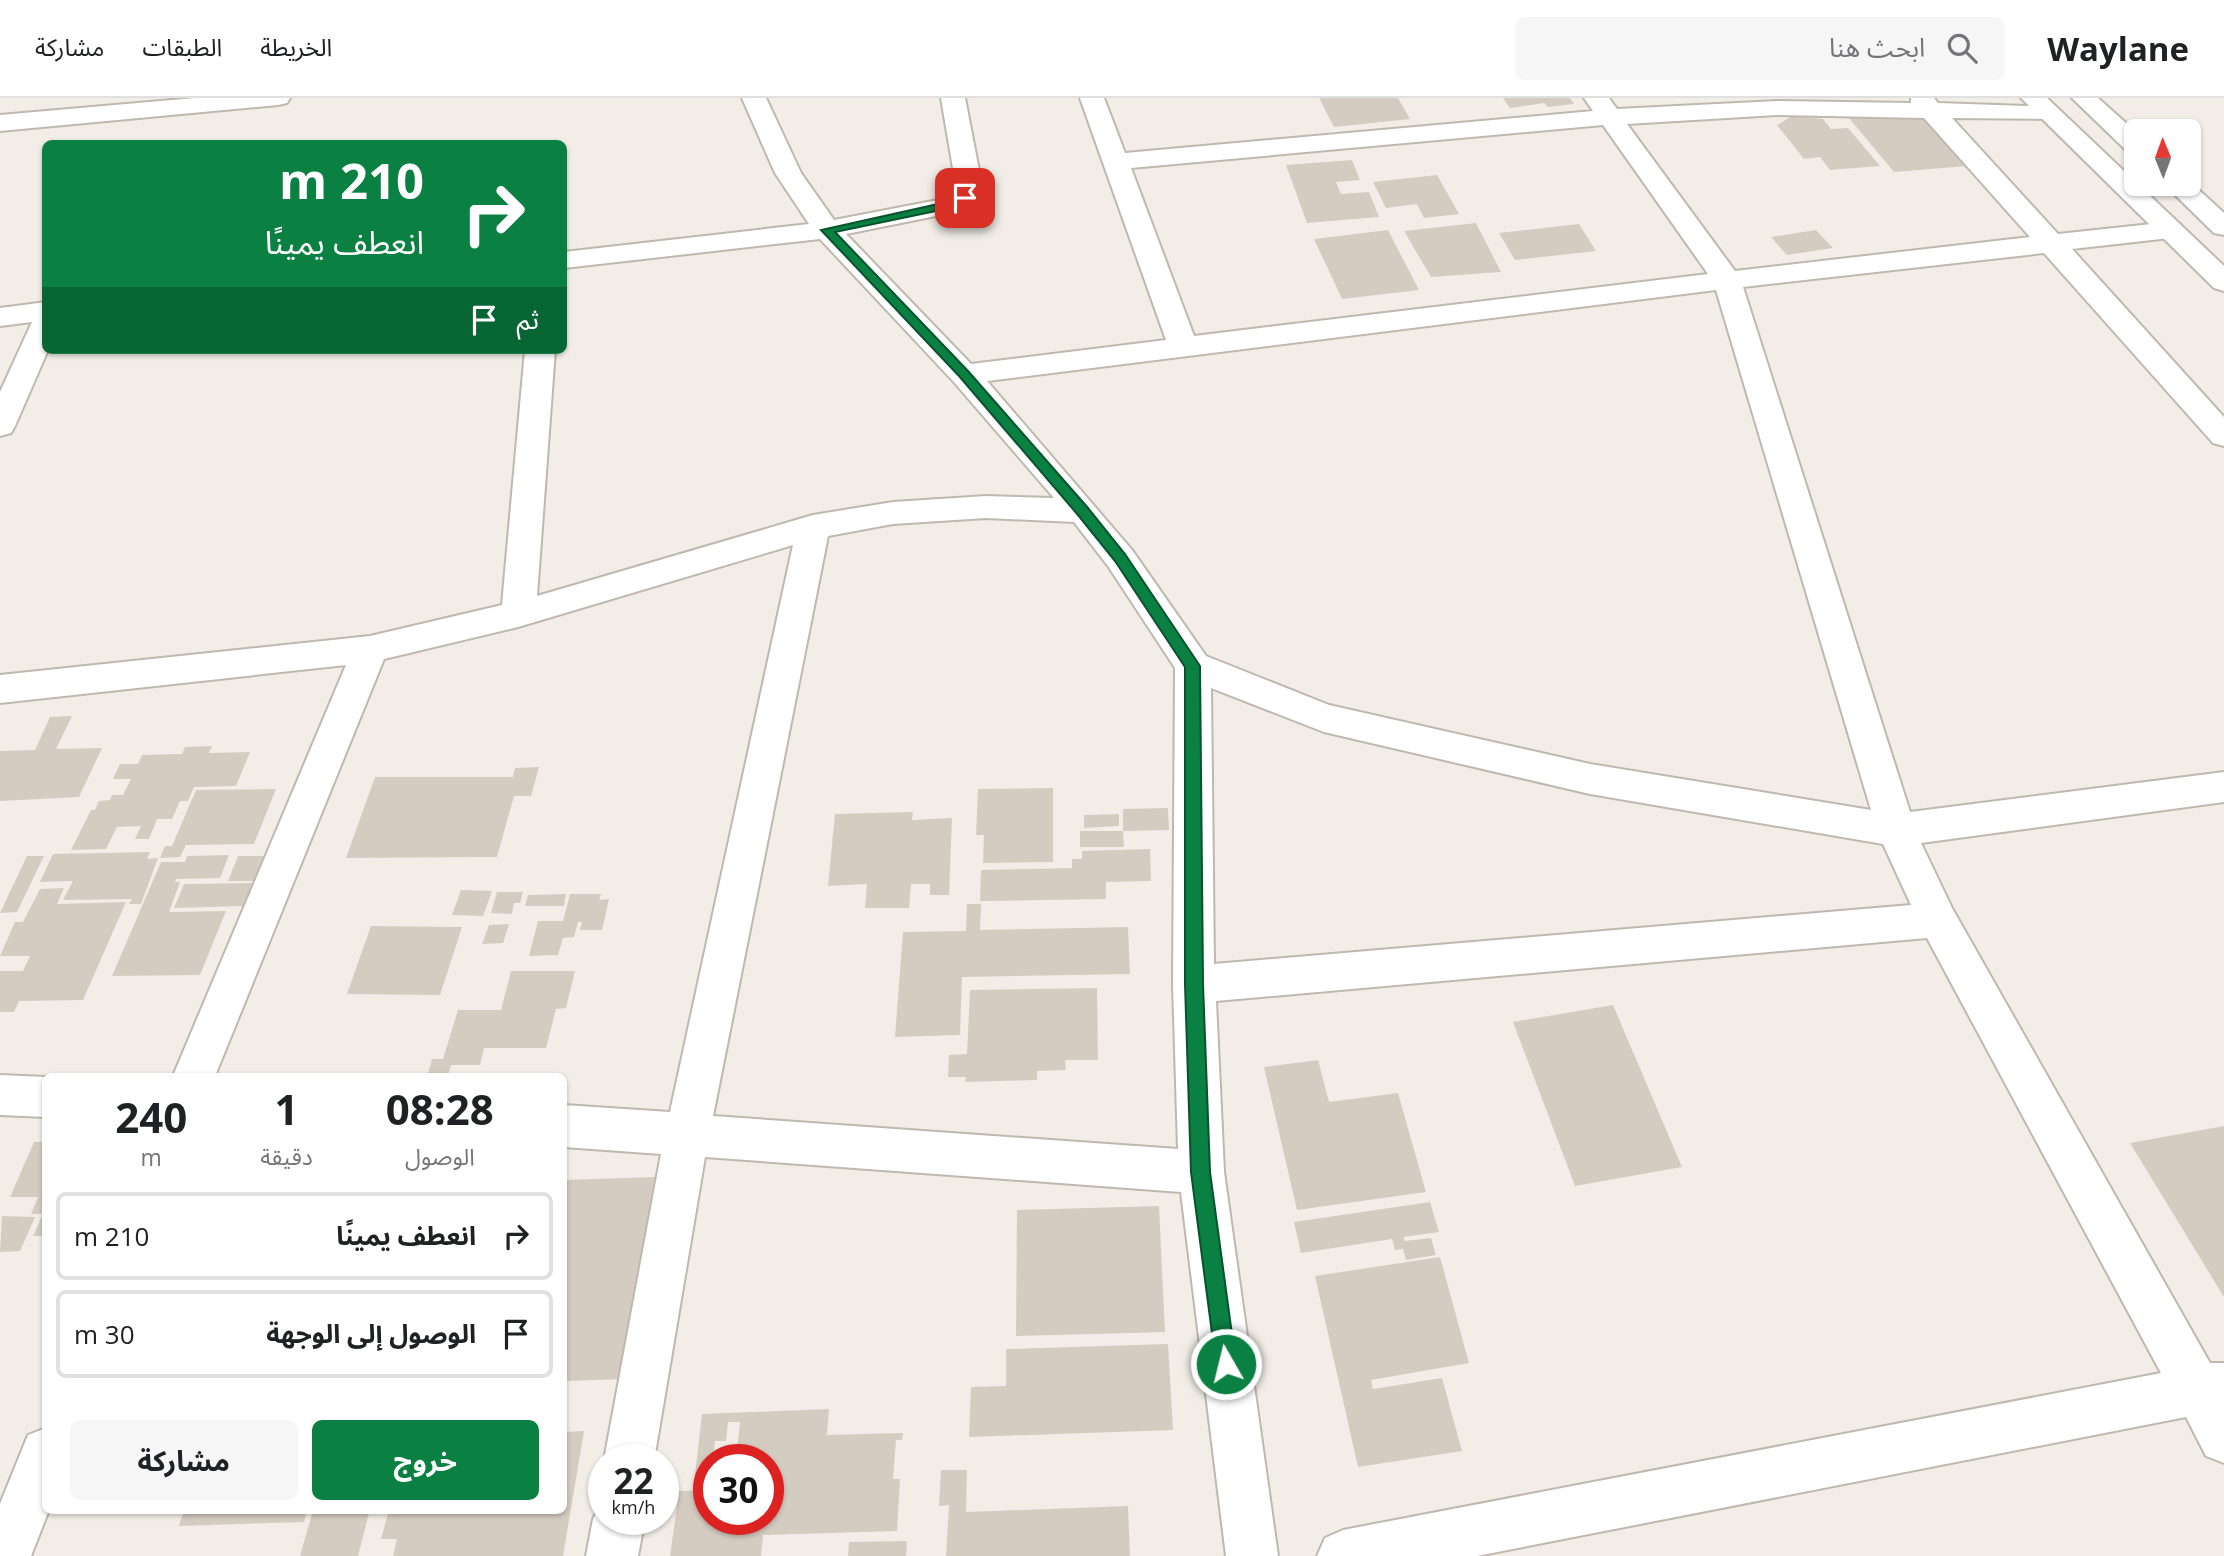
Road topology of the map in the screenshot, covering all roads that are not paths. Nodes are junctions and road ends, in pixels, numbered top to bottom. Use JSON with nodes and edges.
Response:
{"nodes":[{"id":1,"x":278,"y":98,"type":"edge"},
{"id":2,"x":754,"y":98,"type":"edge"},
{"id":3,"x":953,"y":98,"type":"edge"},
{"id":4,"x":1091,"y":98,"type":"edge"},
{"id":5,"x":2084,"y":98,"type":"edge"},
{"id":6,"x":1926,"y":104,"type":"edge"},
{"id":7,"x":2040,"y":105,"type":"edge"},
{"id":8,"x":1603,"y":108,"type":"edge"},
{"id":9,"x":0,"y":123,"type":"edge"},
{"id":10,"x":2124,"y":135,"type":"edge"},
{"id":11,"x":1116,"y":162,"type":"junction"},
{"id":12,"x":2190,"y":196,"type":"edge"},
{"id":13,"x":2224,"y":228,"type":"edge"},
{"id":14,"x":827,"y":230,"type":"junction"},
{"id":15,"x":2170,"y":230,"type":"junction"},
{"id":16,"x":2053,"y":245,"type":"junction"},
{"id":17,"x":567,"y":260,"type":"edge"},
{"id":18,"x":2218,"y":269,"type":"edge"},
{"id":19,"x":1727,"y":280,"type":"junction"},
{"id":20,"x":42,"y":312,"type":"edge"},
{"id":21,"x":0,"y":317,"type":"edge"},
{"id":22,"x":42,"y":331,"type":"edge"},
{"id":23,"x":1183,"y":346,"type":"junction"},
{"id":24,"x":540,"y":354,"type":"edge"},
{"id":25,"x":964,"y":374,"type":"junction"},
{"id":26,"x":0,"y":426,"type":"edge"},
{"id":27,"x":2224,"y":436,"type":"edge"},
{"id":28,"x":1083,"y":511,"type":"junction"},
{"id":29,"x":813,"y":527,"type":"junction"},
{"id":30,"x":518,"y":614,"type":"junction"},
{"id":31,"x":370,"y":649,"type":"junction"},
{"id":32,"x":1193,"y":666,"type":"junction"},
{"id":33,"x":0,"y":689,"type":"edge"},
{"id":34,"x":2224,"y":787,"type":"edge"},
{"id":35,"x":1896,"y":830,"type":"junction"},
{"id":36,"x":1938,"y":920,"type":"junction"},
{"id":37,"x":1194,"y":984,"type":"junction"},
{"id":38,"x":195,"y":1073,"type":"edge"},
{"id":39,"x":0,"y":1096,"type":"edge"},
{"id":40,"x":42,"y":1097,"type":"edge"},
{"id":41,"x":567,"y":1125,"type":"edge"},
{"id":42,"x":687,"y":1133,"type":"junction"},
{"id":43,"x":1201,"y":1172,"type":"junction"},
{"id":44,"x":2211,"y":1388,"type":"edge"},
{"id":45,"x":2224,"y":1438,"type":"edge"},
{"id":46,"x":632,"y":1444,"type":"edge"},
{"id":47,"x":42,"y":1463,"type":"edge"},
{"id":48,"x":616,"y":1535,"type":"edge"},
{"id":49,"x":5,"y":1556,"type":"edge"},
{"id":50,"x":612,"y":1556,"type":"edge"},
{"id":51,"x":1252,"y":1556,"type":"edge"},
{"id":52,"x":1343,"y":1556,"type":"edge"}],
"edges":[{"from":1,"to":9,"type":"street"},
{"from":2,"to":14,"type":"street"},
{"from":3,"to":14,"type":"street"},
{"from":4,"to":11,"type":"street"},
{"from":5,"to":10,"type":"street"},
{"from":6,"to":7,"type":"street"},
{"from":6,"to":8,"type":"street"},
{"from":6,"to":16,"type":"street"},
{"from":7,"to":15,"type":"street"},
{"from":8,"to":11,"type":"street"},
{"from":8,"to":19,"type":"street"},
{"from":11,"to":23,"type":"street"},
{"from":12,"to":13,"type":"street"},
{"from":14,"to":17,"type":"street"},
{"from":14,"to":25,"type":"street"},
{"from":15,"to":16,"type":"street"},
{"from":15,"to":18,"type":"street"},
{"from":16,"to":19,"type":"street"},
{"from":16,"to":27,"type":"street"},
{"from":19,"to":23,"type":"street"},
{"from":19,"to":35,"type":"street"},
{"from":20,"to":21,"type":"street"},
{"from":22,"to":26,"type":"street"},
{"from":23,"to":25,"type":"street"},
{"from":24,"to":30,"type":"street"},
{"from":25,"to":28,"type":"street"},
{"from":28,"to":29,"type":"street"},
{"from":28,"to":32,"type":"street"},
{"from":29,"to":30,"type":"street"},
{"from":29,"to":42,"type":"street"},
{"from":30,"to":31,"type":"street"},
{"from":31,"to":33,"type":"street"},
{"from":31,"to":38,"type":"street"},
{"from":32,"to":35,"type":"street"},
{"from":32,"to":37,"type":"street"},
{"from":34,"to":35,"type":"street"},
{"from":35,"to":36,"type":"street"},
{"from":36,"to":37,"type":"street"},
{"from":36,"to":44,"type":"street"},
{"from":37,"to":43,"type":"street"},
{"from":39,"to":40,"type":"street"},
{"from":41,"to":42,"type":"street"},
{"from":42,"to":43,"type":"street"},
{"from":42,"to":46,"type":"street"},
{"from":43,"to":51,"type":"street"},
{"from":44,"to":45,"type":"street"},
{"from":44,"to":52,"type":"street"},
{"from":47,"to":49,"type":"street"},
{"from":48,"to":50,"type":"street"}]}
